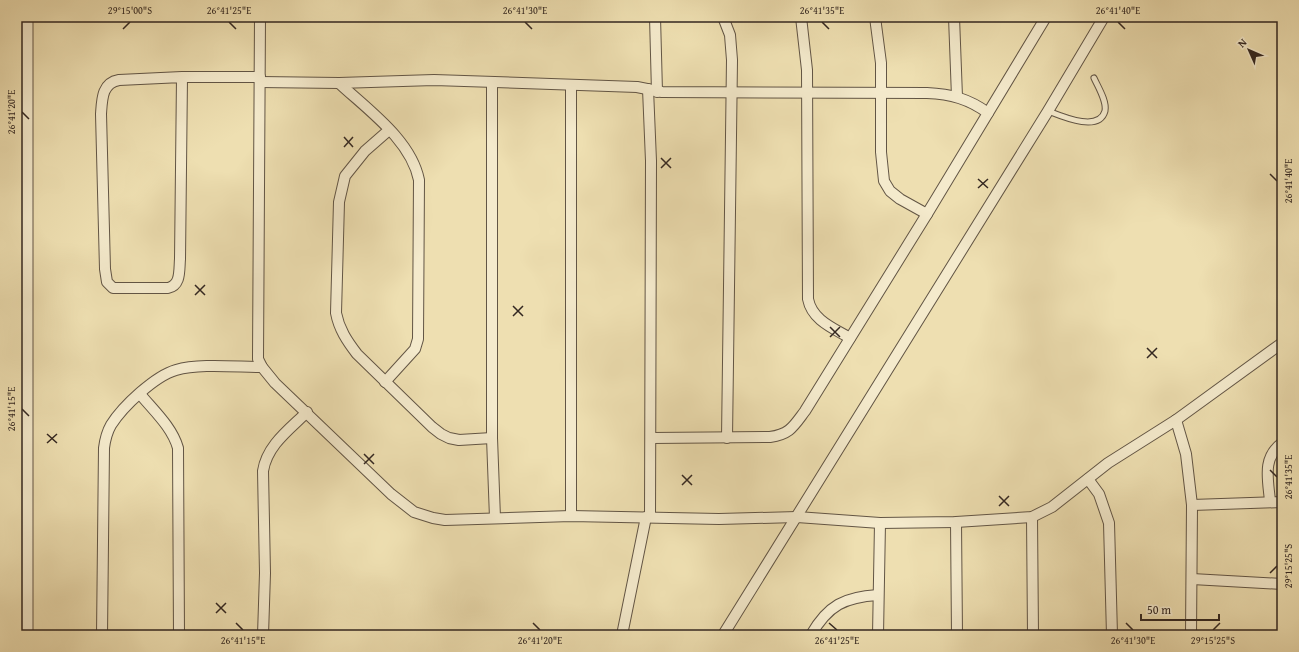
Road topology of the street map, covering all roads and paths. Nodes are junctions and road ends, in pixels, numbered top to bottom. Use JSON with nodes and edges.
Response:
{"nodes":[{"id":1,"x":26,"y":17,"type":"edge"},
{"id":2,"x":260,"y":17,"type":"edge"},
{"id":3,"x":655,"y":17,"type":"edge"},
{"id":4,"x":723,"y":17,"type":"edge"},
{"id":5,"x":801,"y":17,"type":"edge"},
{"id":6,"x":875,"y":17,"type":"edge"},
{"id":7,"x":954,"y":17,"type":"edge"},
{"id":8,"x":1046,"y":17,"type":"edge"},
{"id":9,"x":1104,"y":17,"type":"edge"},
{"id":10,"x":21,"y":62,"type":"edge"},
{"id":11,"x":182,"y":77,"type":"junction"},
{"id":12,"x":1094,"y":78,"type":"dead end"},
{"id":13,"x":260,"y":79,"type":"junction"},
{"id":14,"x":339,"y":83,"type":"junction"},
{"id":15,"x":492,"y":83,"type":"junction"},
{"id":16,"x":571,"y":86,"type":"junction"},
{"id":17,"x":653,"y":91,"type":"junction"},
{"id":18,"x":730,"y":92,"type":"junction"},
{"id":19,"x":807,"y":93,"type":"junction"},
{"id":20,"x":882,"y":94,"type":"junction"},
{"id":21,"x":957,"y":97,"type":"junction"},
{"id":22,"x":1048,"y":111,"type":"junction"},
{"id":23,"x":988,"y":113,"type":"junction"},
{"id":24,"x":389,"y":130,"type":"junction"},
{"id":25,"x":927,"y":214,"type":"junction"},
{"id":26,"x":850,"y":338,"type":"junction"},
{"id":27,"x":1282,"y":343,"type":"edge"},
{"id":28,"x":262,"y":367,"type":"junction"},
{"id":29,"x":385,"y":382,"type":"junction"},
{"id":30,"x":140,"y":394,"type":"junction"},
{"id":31,"x":307,"y":412,"type":"junction"},
{"id":32,"x":1176,"y":420,"type":"junction"},
{"id":33,"x":492,"y":438,"type":"junction"},
{"id":34,"x":652,"y":438,"type":"junction"},
{"id":35,"x":727,"y":438,"type":"junction"},
{"id":36,"x":1282,"y":443,"type":"edge"},
{"id":37,"x":1088,"y":479,"type":"junction"},
{"id":38,"x":1270,"y":502,"type":"junction"},
{"id":39,"x":1282,"y":502,"type":"edge"},
{"id":40,"x":1192,"y":505,"type":"junction"},
{"id":41,"x":571,"y":516,"type":"junction"},
{"id":42,"x":648,"y":517,"type":"junction"},
{"id":43,"x":797,"y":517,"type":"junction"},
{"id":44,"x":1032,"y":517,"type":"junction"},
{"id":45,"x":495,"y":518,"type":"junction"},
{"id":46,"x":956,"y":522,"type":"junction"},
{"id":47,"x":880,"y":523,"type":"junction"},
{"id":48,"x":1192,"y":580,"type":"junction"},
{"id":49,"x":1282,"y":584,"type":"edge"},
{"id":50,"x":878,"y":595,"type":"junction"},
{"id":51,"x":26,"y":635,"type":"edge"},
{"id":52,"x":102,"y":635,"type":"edge"},
{"id":53,"x":180,"y":635,"type":"edge"},
{"id":54,"x":263,"y":635,"type":"edge"},
{"id":55,"x":622,"y":635,"type":"edge"},
{"id":56,"x":723,"y":635,"type":"edge"},
{"id":57,"x":811,"y":635,"type":"edge"},
{"id":58,"x":878,"y":635,"type":"edge"},
{"id":59,"x":956,"y":635,"type":"edge"},
{"id":60,"x":1033,"y":635,"type":"edge"},
{"id":61,"x":1112,"y":635,"type":"edge"},
{"id":62,"x":1191,"y":635,"type":"edge"}],
"edges":[{"from":1,"to":10,"type":"street"},
{"from":2,"to":13,"type":"street"},
{"from":3,"to":17,"type":"street"},
{"from":4,"to":18,"type":"street"},
{"from":5,"to":19,"type":"street"},
{"from":6,"to":20,"type":"street"},
{"from":7,"to":21,"type":"street"},
{"from":8,"to":23,"type":"street"},
{"from":9,"to":22,"type":"street"},
{"from":10,"to":51,"type":"street"},
{"from":11,"to":11,"type":"street"},
{"from":11,"to":13,"type":"street"},
{"from":12,"to":22,"type":"lane"},
{"from":13,"to":14,"type":"street"},
{"from":13,"to":28,"type":"street"},
{"from":14,"to":15,"type":"street"},
{"from":14,"to":24,"type":"street"},
{"from":15,"to":16,"type":"street"},
{"from":15,"to":33,"type":"street"},
{"from":16,"to":17,"type":"street"},
{"from":16,"to":41,"type":"street"},
{"from":17,"to":18,"type":"street"},
{"from":17,"to":34,"type":"street"},
{"from":18,"to":19,"type":"street"},
{"from":18,"to":35,"type":"street"},
{"from":19,"to":20,"type":"street"},
{"from":19,"to":26,"type":"street"},
{"from":20,"to":21,"type":"street"},
{"from":20,"to":25,"type":"street"},
{"from":21,"to":23,"type":"street"},
{"from":22,"to":43,"type":"street"},
{"from":23,"to":25,"type":"street"},
{"from":24,"to":29,"type":"street"},
{"from":24,"to":29,"type":"street"},
{"from":25,"to":26,"type":"street"},
{"from":26,"to":35,"type":"street"},
{"from":27,"to":32,"type":"street"},
{"from":28,"to":30,"type":"street"},
{"from":28,"to":31,"type":"street"},
{"from":29,"to":33,"type":"street"},
{"from":30,"to":52,"type":"street"},
{"from":30,"to":53,"type":"street"},
{"from":31,"to":45,"type":"street"},
{"from":31,"to":54,"type":"street"},
{"from":32,"to":37,"type":"street"},
{"from":32,"to":40,"type":"street"},
{"from":33,"to":45,"type":"street"},
{"from":34,"to":35,"type":"street"},
{"from":34,"to":42,"type":"street"},
{"from":36,"to":38,"type":"street"},
{"from":37,"to":44,"type":"street"},
{"from":37,"to":61,"type":"street"},
{"from":38,"to":39,"type":"street"},
{"from":38,"to":40,"type":"street"},
{"from":40,"to":48,"type":"street"},
{"from":41,"to":42,"type":"street"},
{"from":41,"to":45,"type":"street"},
{"from":42,"to":43,"type":"street"},
{"from":42,"to":55,"type":"street"},
{"from":43,"to":47,"type":"street"},
{"from":43,"to":56,"type":"street"},
{"from":44,"to":46,"type":"street"},
{"from":44,"to":60,"type":"street"},
{"from":46,"to":47,"type":"street"},
{"from":46,"to":59,"type":"street"},
{"from":47,"to":50,"type":"street"},
{"from":48,"to":49,"type":"street"},
{"from":48,"to":62,"type":"street"},
{"from":50,"to":57,"type":"street"},
{"from":50,"to":58,"type":"street"}]}
